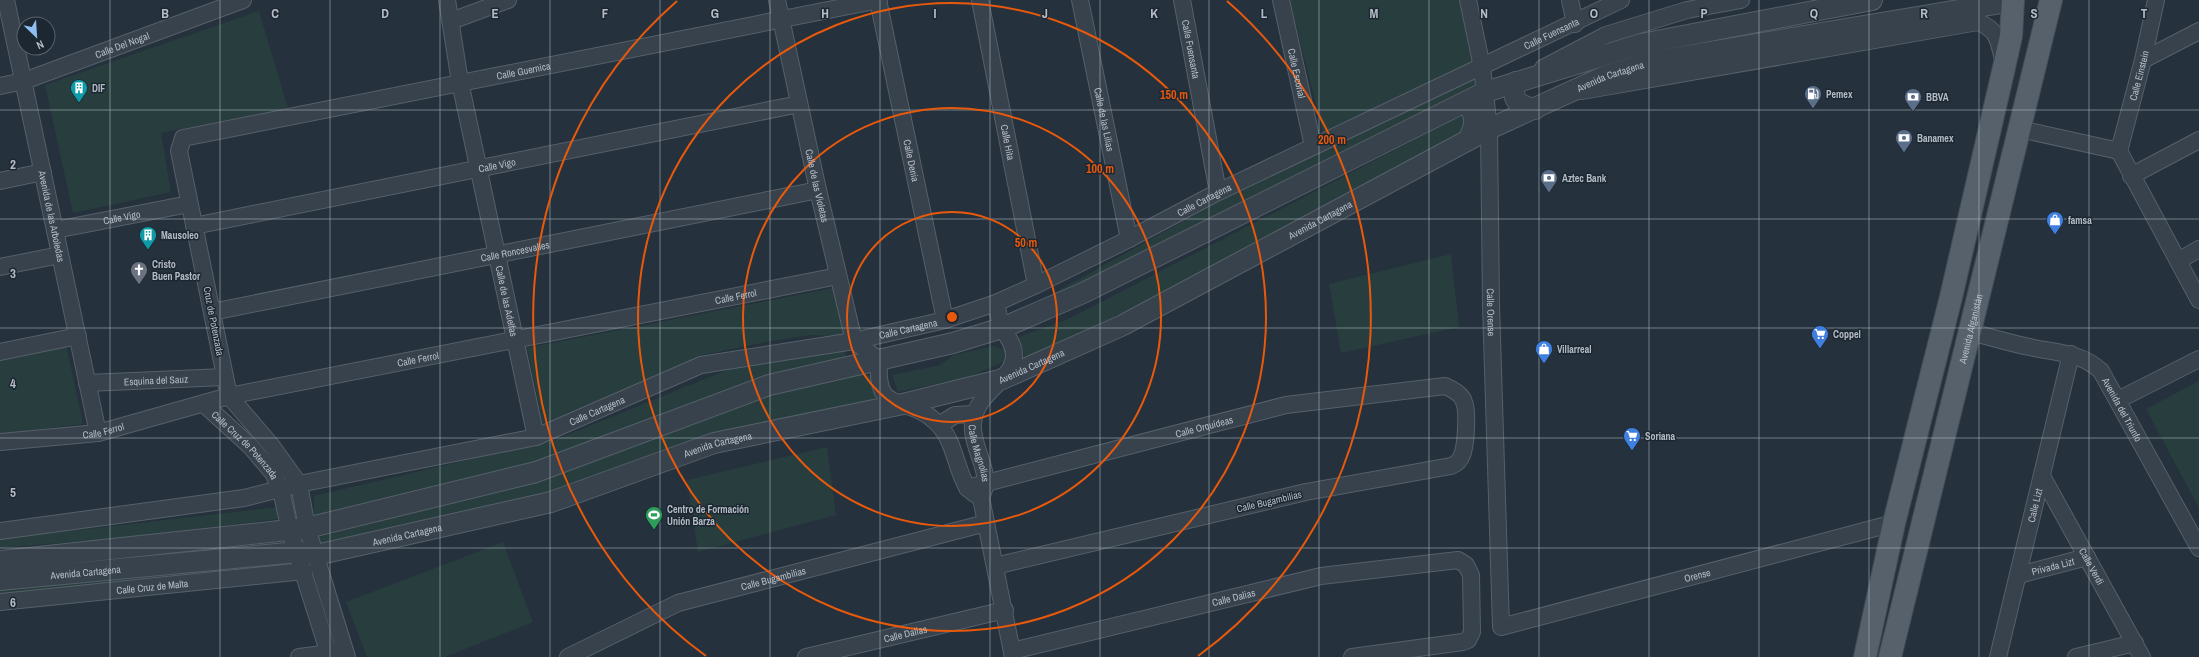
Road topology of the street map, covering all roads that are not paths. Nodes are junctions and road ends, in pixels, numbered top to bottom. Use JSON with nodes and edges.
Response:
{"nodes":[{"id":1,"x":6,"y":0,"type":"edge"},
{"id":2,"x":243,"y":0,"type":"edge"},
{"id":3,"x":446,"y":0,"type":"edge"},
{"id":4,"x":508,"y":0,"type":"edge"},
{"id":5,"x":777,"y":0,"type":"edge"},
{"id":6,"x":878,"y":0,"type":"edge"},
{"id":7,"x":980,"y":0,"type":"edge"},
{"id":8,"x":1080,"y":0,"type":"edge"},
{"id":9,"x":1182,"y":0,"type":"edge"},
{"id":10,"x":1281,"y":0,"type":"edge"},
{"id":11,"x":1468,"y":0,"type":"edge"},
{"id":12,"x":1570,"y":0,"type":"edge"},
{"id":13,"x":1621,"y":0,"type":"edge"},
{"id":14,"x":1741,"y":0,"type":"edge"},
{"id":15,"x":1872,"y":0,"type":"edge"},
{"id":16,"x":2051,"y":0,"type":"edge"},
{"id":17,"x":2156,"y":0,"type":"edge"},
{"id":18,"x":2004,"y":3,"type":"edge"},
{"id":19,"x":781,"y":18,"type":"junction"},
{"id":20,"x":451,"y":21,"type":"junction"},
{"id":21,"x":1575,"y":24,"type":"junction"},
{"id":22,"x":2199,"y":31,"type":"edge"},
{"id":23,"x":2143,"y":60,"type":"junction"},
{"id":24,"x":2004,"y":64,"type":"junction"},
{"id":25,"x":1482,"y":67,"type":"junction"},
{"id":26,"x":24,"y":81,"type":"junction"},
{"id":27,"x":460,"y":82,"type":"junction"},
{"id":28,"x":1516,"y":82,"type":"junction"},
{"id":29,"x":0,"y":86,"type":"edge"},
{"id":30,"x":1566,"y":94,"type":"junction"},
{"id":31,"x":1477,"y":97,"type":"junction"},
{"id":32,"x":799,"y":104,"type":"junction"},
{"id":33,"x":1535,"y":109,"type":"junction"},
{"id":34,"x":1489,"y":129,"type":"junction"},
{"id":35,"x":2020,"y":129,"type":"junction"},
{"id":36,"x":1468,"y":140,"type":"junction"},
{"id":37,"x":2199,"y":140,"type":"edge"},
{"id":38,"x":1313,"y":146,"type":"junction"},
{"id":39,"x":179,"y":151,"type":"joint"},
{"id":40,"x":2119,"y":151,"type":"junction"},
{"id":41,"x":480,"y":167,"type":"junction"},
{"id":42,"x":42,"y":172,"type":"junction"},
{"id":43,"x":2131,"y":176,"type":"junction"},
{"id":44,"x":0,"y":181,"type":"edge"},
{"id":45,"x":818,"y":190,"type":"junction"},
{"id":46,"x":1218,"y":192,"type":"junction"},
{"id":47,"x":189,"y":204,"type":"junction"},
{"id":48,"x":194,"y":226,"type":"junction"},
{"id":49,"x":55,"y":230,"type":"junction"},
{"id":50,"x":1129,"y":240,"type":"junction"},
{"id":51,"x":1962,"y":246,"type":"junction"},
{"id":52,"x":2199,"y":249,"type":"edge"},
{"id":53,"x":497,"y":253,"type":"junction"},
{"id":54,"x":60,"y":255,"type":"junction"},
{"id":55,"x":2178,"y":261,"type":"junction"},
{"id":56,"x":0,"y":267,"type":"edge"},
{"id":57,"x":838,"y":276,"type":"junction"},
{"id":58,"x":1036,"y":285,"type":"junction"},
{"id":59,"x":2199,"y":300,"type":"edge"},
{"id":60,"x":996,"y":303,"type":"junction"},
{"id":61,"x":212,"y":312,"type":"junction"},
{"id":62,"x":945,"y":320,"type":"junction"},
{"id":63,"x":1002,"y":328,"type":"junction"},
{"id":64,"x":1970,"y":332,"type":"junction"},
{"id":65,"x":78,"y":336,"type":"junction"},
{"id":66,"x":514,"y":340,"type":"junction"},
{"id":67,"x":854,"y":341,"type":"junction"},
{"id":68,"x":0,"y":352,"type":"edge"},
{"id":69,"x":2070,"y":354,"type":"junction"},
{"id":70,"x":2199,"y":359,"type":"edge"},
{"id":71,"x":879,"y":360,"type":"junction"},
{"id":72,"x":225,"y":377,"type":"junction"},
{"id":73,"x":1000,"y":380,"type":"junction"},
{"id":74,"x":87,"y":383,"type":"junction"},
{"id":75,"x":1445,"y":386,"type":"joint"},
{"id":76,"x":229,"y":396,"type":"junction"},
{"id":77,"x":2118,"y":400,"type":"junction"},
{"id":78,"x":903,"y":404,"type":"junction"},
{"id":79,"x":204,"y":405,"type":"junction"},
{"id":80,"x":974,"y":414,"type":"junction"},
{"id":81,"x":939,"y":425,"type":"junction"},
{"id":82,"x":98,"y":433,"type":"junction"},
{"id":83,"x":536,"y":437,"type":"junction"},
{"id":84,"x":0,"y":442,"type":"edge"},
{"id":85,"x":2042,"y":476,"type":"junction"},
{"id":86,"x":986,"y":483,"type":"junction"},
{"id":87,"x":299,"y":484,"type":"junction"},
{"id":88,"x":967,"y":488,"type":"junction"},
{"id":89,"x":281,"y":490,"type":"junction"},
{"id":90,"x":981,"y":498,"type":"junction"},
{"id":91,"x":986,"y":523,"type":"junction"},
{"id":92,"x":1894,"y":523,"type":"junction"},
{"id":93,"x":299,"y":530,"type":"junction"},
{"id":94,"x":0,"y":531,"type":"edge"},
{"id":95,"x":2199,"y":548,"type":"edge"},
{"id":96,"x":2087,"y":557,"type":"junction"},
{"id":97,"x":306,"y":559,"type":"junction"},
{"id":98,"x":0,"y":561,"type":"edge"},
{"id":99,"x":995,"y":566,"type":"junction"},
{"id":100,"x":2019,"y":575,"type":"junction"},
{"id":101,"x":0,"y":580,"type":"edge"},
{"id":102,"x":0,"y":602,"type":"edge"},
{"id":103,"x":1005,"y":610,"type":"junction"},
{"id":104,"x":1501,"y":627,"type":"joint"},
{"id":105,"x":2138,"y":650,"type":"edge"},
{"id":106,"x":347,"y":654,"type":"edge"},
{"id":107,"x":1012,"y":654,"type":"edge"},
{"id":108,"x":330,"y":655,"type":"edge"},
{"id":109,"x":299,"y":657,"type":"edge"},
{"id":110,"x":568,"y":657,"type":"edge"},
{"id":111,"x":806,"y":657,"type":"edge"},
{"id":112,"x":1352,"y":657,"type":"edge"},
{"id":113,"x":1865,"y":657,"type":"edge"},
{"id":114,"x":1890,"y":657,"type":"edge"},
{"id":115,"x":1998,"y":657,"type":"edge"},
{"id":116,"x":2076,"y":657,"type":"edge"}],
"edges":[{"from":1,"to":26,"type":"street","name":"Avenida de las Arboledas"},
{"from":2,"to":26,"type":"street","name":"Calle Del Nogal"},
{"from":3,"to":20,"type":"street","name":"Calle de las Adelfas"},
{"from":4,"to":20,"type":"street"},
{"from":5,"to":19,"type":"street","name":"Calle de las Violetas"},
{"from":6,"to":19,"type":"street","name":"Calle Guernica"},
{"from":6,"to":62,"type":"street","name":"Calle Denia"},
{"from":7,"to":58,"type":"street","name":"Calle Hita"},
{"from":8,"to":50,"type":"street","name":"Calle de las Lilias"},
{"from":9,"to":46,"type":"street","name":"Calle Fuensanta"},
{"from":10,"to":38,"type":"street","name":"Calle Escorial"},
{"from":11,"to":25,"type":"street","name":"Calle Orense"},
{"from":12,"to":21,"type":"street"},
{"from":13,"to":21,"type":"street","name":"Calle Fuensanta"},
{"from":14,"to":28,"type":"street"},
{"from":15,"to":28,"type":"street","name":"Avenida Cartagena"},
{"from":16,"to":35,"type":"main road","name":"Avenida Afganistán"},
{"from":17,"to":23,"type":"street","name":"Calle Einstein"},
{"from":18,"to":24,"type":"main road"},
{"from":18,"to":30,"type":"street","name":"Avenida Cartagena"},
{"from":18,"to":35,"type":"main road"},
{"from":19,"to":27,"type":"street","name":"Calle Guernica"},
{"from":19,"to":32,"type":"street","name":"Calle de las Violetas"},
{"from":20,"to":27,"type":"street","name":"Calle de las Adelfas"},
{"from":21,"to":25,"type":"street","name":"Calle Fuensanta"},
{"from":22,"to":23,"type":"street"},
{"from":23,"to":40,"type":"street","name":"Calle Einstein"},
{"from":24,"to":30,"type":"street"},
{"from":24,"to":51,"type":"main road"},
{"from":25,"to":31,"type":"street","name":"Calle Orense"},
{"from":25,"to":38,"type":"street","name":"Calle Cartagena"},
{"from":26,"to":29,"type":"street","name":"Calle Del Nogal"},
{"from":26,"to":42,"type":"street","name":"Avenida de las Arboledas"},
{"from":27,"to":39,"type":"street","name":"Calle Guernica"},
{"from":27,"to":41,"type":"street","name":"Calle de las Adelfas"},
{"from":28,"to":31,"type":"street","name":"Avenida Cartagena"},
{"from":28,"to":33,"type":"street"},
{"from":30,"to":33,"type":"street","name":"Avenida Cartagena"},
{"from":31,"to":34,"type":"street","name":"Calle Orense"},
{"from":31,"to":36,"type":"street"},
{"from":31,"to":63,"type":"street","name":"Avenida Cartagena"},
{"from":32,"to":41,"type":"street","name":"Calle Vigo"},
{"from":32,"to":45,"type":"street","name":"Calle de las Violetas"},
{"from":33,"to":34,"type":"street","name":"Avenida Cartagena"},
{"from":34,"to":36,"type":"street","name":"Avenida Cartagena"},
{"from":34,"to":104,"type":"street","name":"Calle Orense"},
{"from":35,"to":40,"type":"street"},
{"from":35,"to":64,"type":"main road","name":"Avenida Afganistán"},
{"from":36,"to":73,"type":"street","name":"Avenida Cartagena"},
{"from":37,"to":43,"type":"street"},
{"from":38,"to":46,"type":"street","name":"Calle Cartagena"},
{"from":39,"to":47,"type":"street","name":"Cruz de Potenzada"},
{"from":40,"to":43,"type":"street"},
{"from":41,"to":48,"type":"street","name":"Calle Vigo"},
{"from":41,"to":53,"type":"street","name":"Calle de las Adelfas"},
{"from":42,"to":44,"type":"street"},
{"from":42,"to":49,"type":"street","name":"Avenida de las Arboledas"},
{"from":43,"to":55,"type":"street"},
{"from":45,"to":53,"type":"street","name":"Calle Roncesvalles"},
{"from":45,"to":57,"type":"street","name":"Calle de las Violetas"},
{"from":46,"to":50,"type":"street","name":"Calle Cartagena"},
{"from":47,"to":48,"type":"street","name":"Cruz de Potenzada"},
{"from":47,"to":49,"type":"street","name":"Calle Vigo"},
{"from":48,"to":61,"type":"street","name":"Cruz de Potenzada"},
{"from":49,"to":54,"type":"street","name":"Avenida de las Arboledas"},
{"from":50,"to":58,"type":"street","name":"Calle Cartagena"},
{"from":51,"to":64,"type":"main road"},
{"from":51,"to":92,"type":"main road"},
{"from":52,"to":55,"type":"street"},
{"from":53,"to":61,"type":"street","name":"Calle Roncesvalles"},
{"from":53,"to":66,"type":"street","name":"Calle de las Adelfas"},
{"from":54,"to":56,"type":"street"},
{"from":54,"to":65,"type":"street","name":"Avenida de las Arboledas"},
{"from":55,"to":59,"type":"street"},
{"from":57,"to":66,"type":"street","name":"Calle Ferrol"},
{"from":57,"to":67,"type":"street","name":"Calle de las Violetas"},
{"from":58,"to":60,"type":"street","name":"Calle Cartagena"},
{"from":60,"to":62,"type":"street","name":"Calle Cartagena"},
{"from":60,"to":63,"type":"street","name":"Calle Magnolias"},
{"from":61,"to":72,"type":"street","name":"Cruz de Potenzada"},
{"from":62,"to":67,"type":"street","name":"Calle Cartagena"},
{"from":63,"to":71,"type":"street","name":"Avenida Cartagena"},
{"from":63,"to":73,"type":"street","name":"Calle Magnolias"},
{"from":64,"to":69,"type":"street","name":"Avenida del Triunfo"},
{"from":64,"to":114,"type":"main road","name":"Avenida Afganistán"},
{"from":65,"to":68,"type":"street"},
{"from":65,"to":74,"type":"street","name":"Avenida de las Arboledas"},
{"from":66,"to":76,"type":"street","name":"Calle Ferrol"},
{"from":66,"to":83,"type":"street","name":"Calle de las Adelfas"},
{"from":67,"to":71,"type":"street"},
{"from":67,"to":83,"type":"street","name":"Calle Cartagena"},
{"from":69,"to":77,"type":"street","name":"Avenida del Triunfo"},
{"from":69,"to":85,"type":"street","name":"Calle Lizt"},
{"from":70,"to":77,"type":"street"},
{"from":71,"to":78,"type":"street","name":"Calle Magnolias"},
{"from":71,"to":93,"type":"street","name":"Avenida Cartagena"},
{"from":72,"to":74,"type":"street","name":"Esquina del Sauz"},
{"from":72,"to":76,"type":"street","name":"Cruz de Potenzada"},
{"from":73,"to":78,"type":"street","name":"Avenida Cartagena"},
{"from":73,"to":80,"type":"street","name":"Calle Magnolias"},
{"from":74,"to":82,"type":"street","name":"Avenida de las Arboledas"},
{"from":75,"to":86,"type":"street","name":"Calle Orquídeas"},
{"from":75,"to":99,"type":"street","name":"Calle Bugambilias"},
{"from":76,"to":79,"type":"street","name":"Calle Ferrol"},
{"from":76,"to":87,"type":"street","name":"Calle Cruz de Potenzada"},
{"from":77,"to":95,"type":"street","name":"Avenida del Triunfo"},
{"from":78,"to":81,"type":"street","name":"Calle Magnolias"},
{"from":78,"to":97,"type":"street","name":"Avenida Cartagena"},
{"from":79,"to":82,"type":"street","name":"Calle Ferrol"},
{"from":79,"to":89,"type":"street","name":"Calle Cruz de Potenzada"},
{"from":80,"to":81,"type":"street"},
{"from":80,"to":86,"type":"street","name":"Calle Magnolias"},
{"from":81,"to":88,"type":"street","name":"Calle Magnolias"},
{"from":82,"to":84,"type":"street","name":"Calle Ferrol"},
{"from":83,"to":87,"type":"street","name":"Calle Cartagena"},
{"from":85,"to":96,"type":"street","name":"Calle Verdi"},
{"from":85,"to":100,"type":"street","name":"Calle Lizt"},
{"from":86,"to":88,"type":"street","name":"Calle Orquídeas"},
{"from":86,"to":90,"type":"street","name":"Calle Magnolias"},
{"from":87,"to":89,"type":"street"},
{"from":87,"to":93,"type":"street"},
{"from":88,"to":90,"type":"street","name":"Calle Magnolias"},
{"from":89,"to":93,"type":"street","name":"Calle Cruz de Potenzada"},
{"from":89,"to":94,"type":"street"},
{"from":90,"to":91,"type":"street","name":"Calle Magnolias"},
{"from":91,"to":99,"type":"street","name":"Calle Magnolias"},
{"from":91,"to":110,"type":"street","name":"Calle Bugambilias"},
{"from":92,"to":104,"type":"street","name":"Orense"},
{"from":92,"to":113,"type":"main road"},
{"from":93,"to":97,"type":"street"},
{"from":93,"to":98,"type":"street","name":"Avenida Cartagena"},
{"from":96,"to":100,"type":"street","name":"Privada Lizt"},
{"from":96,"to":105,"type":"street","name":"Calle Verdi"},
{"from":97,"to":101,"type":"street","name":"Avenida Cartagena"},
{"from":97,"to":102,"type":"street","name":"Calle Cruz de Malta"},
{"from":97,"to":106,"type":"street"},
{"from":97,"to":108,"type":"street"},
{"from":99,"to":103,"type":"street","name":"Calle Magnolias"},
{"from":100,"to":115,"type":"street","name":"Calle Lizt"},
{"from":103,"to":107,"type":"street","name":"Calle Magnolias"},
{"from":103,"to":111,"type":"street","name":"Calle Dalias"},
{"from":105,"to":116,"type":"street"},
{"from":106,"to":108,"type":"street"},
{"from":107,"to":112,"type":"street","name":"Calle Dalias"},
{"from":108,"to":109,"type":"street"}]}
